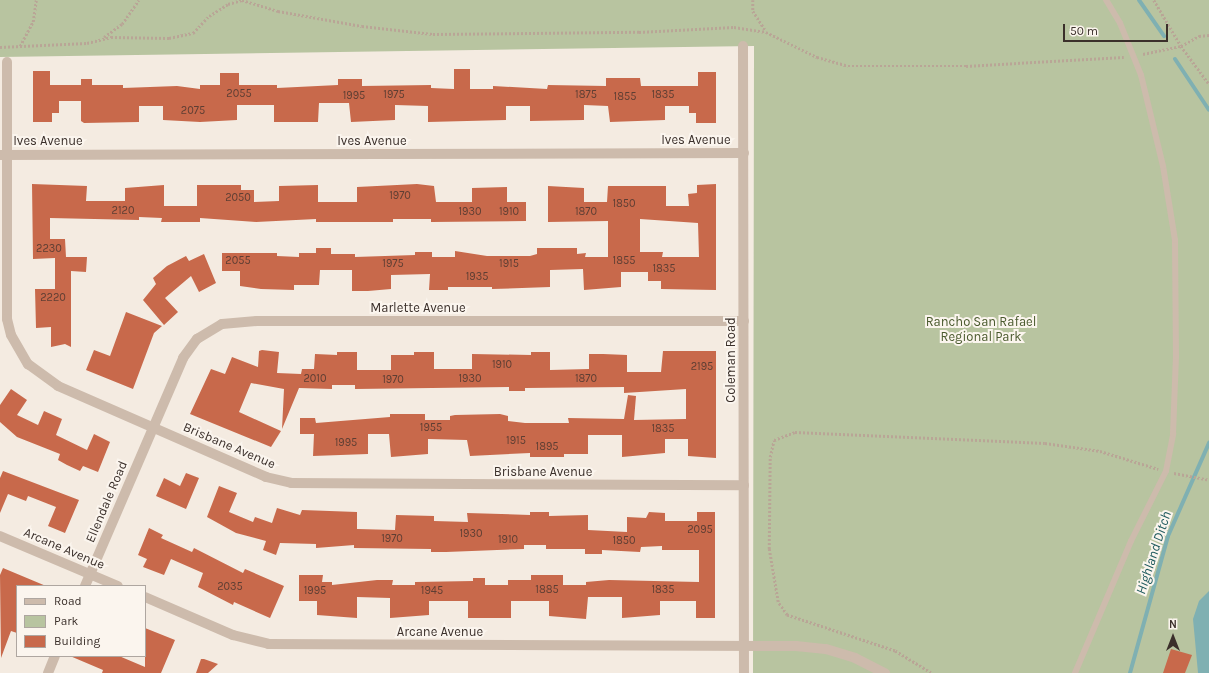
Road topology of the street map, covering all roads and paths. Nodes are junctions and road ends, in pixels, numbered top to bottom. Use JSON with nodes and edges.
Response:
{"nodes":[{"id":1,"x":36,"y":0,"type":"edge"},
{"id":2,"x":139,"y":0,"type":"edge"},
{"id":3,"x":242,"y":0,"type":"edge"},
{"id":4,"x":753,"y":0,"type":"edge"},
{"id":5,"x":1106,"y":0,"type":"edge"},
{"id":6,"x":1154,"y":0,"type":"edge"},
{"id":7,"x":766,"y":32,"type":"junction"},
{"id":8,"x":1209,"y":35,"type":"edge"},
{"id":9,"x":102,"y":39,"type":"junction"},
{"id":10,"x":20,"y":46,"type":"junction"},
{"id":11,"x":743,"y":46,"type":"dead end"},
{"id":12,"x":1181,"y":46,"type":"junction"},
{"id":13,"x":0,"y":47,"type":"edge"},
{"id":14,"x":1133,"y":56,"type":"junction"},
{"id":15,"x":7,"y":62,"type":"dead end"},
{"id":16,"x":1209,"y":84,"type":"edge"},
{"id":17,"x":744,"y":153,"type":"junction"},
{"id":18,"x":3,"y":155,"type":"edge"},
{"id":19,"x":744,"y":321,"type":"junction"},
{"id":20,"x":4,"y":324,"type":"edge"},
{"id":21,"x":152,"y":428,"type":"junction"},
{"id":22,"x":1166,"y":471,"type":"junction"},
{"id":23,"x":1209,"y":480,"type":"edge"},
{"id":24,"x":744,"y":485,"type":"junction"},
{"id":25,"x":0,"y":536,"type":"edge"},
{"id":26,"x":90,"y":574,"type":"junction"},
{"id":27,"x":85,"y":585,"type":"edge"},
{"id":28,"x":116,"y":585,"type":"edge"},
{"id":29,"x":146,"y":598,"type":"edge"},
{"id":30,"x":744,"y":645,"type":"junction"},
{"id":31,"x":55,"y":657,"type":"edge"},
{"id":32,"x":48,"y":673,"type":"edge"},
{"id":33,"x":744,"y":673,"type":"edge"},
{"id":34,"x":885,"y":673,"type":"edge"},
{"id":35,"x":931,"y":673,"type":"edge"},
{"id":36,"x":1075,"y":673,"type":"edge"}],
"edges":[{"from":1,"to":10,"type":"path"},
{"from":2,"to":9,"type":"path"},
{"from":3,"to":7,"type":"path"},
{"from":3,"to":9,"type":"path"},
{"from":4,"to":7,"type":"path"},
{"from":5,"to":14,"type":"lane"},
{"from":6,"to":12,"type":"path"},
{"from":7,"to":14,"type":"path"},
{"from":8,"to":12,"type":"path"},
{"from":9,"to":10,"type":"path"},
{"from":10,"to":13,"type":"path"},
{"from":11,"to":17,"type":"street","name":"Coleman Road"},
{"from":12,"to":14,"type":"path"},
{"from":12,"to":16,"type":"path"},
{"from":14,"to":22,"type":"lane"},
{"from":15,"to":18,"type":"street","name":"Brisbane Avenue"},
{"from":17,"to":18,"type":"street","name":"Ives Avenue"},
{"from":17,"to":19,"type":"street","name":"Coleman Road"},
{"from":18,"to":20,"type":"street","name":"Brisbane Avenue"},
{"from":19,"to":21,"type":"street","name":"Marlette Avenue"},
{"from":19,"to":24,"type":"street","name":"Coleman Road"},
{"from":20,"to":21,"type":"street","name":"Brisbane Avenue"},
{"from":21,"to":24,"type":"street","name":"Brisbane Avenue"},
{"from":21,"to":26,"type":"street","name":"Ellendale Road"},
{"from":22,"to":23,"type":"path"},
{"from":22,"to":35,"type":"path"},
{"from":22,"to":36,"type":"lane"},
{"from":24,"to":30,"type":"street","name":"Coleman Road"},
{"from":25,"to":26,"type":"street","name":"Arcane Avenue"},
{"from":26,"to":27,"type":"street","name":"Ellendale Road"},
{"from":26,"to":28,"type":"street","name":"Arcane Avenue"},
{"from":29,"to":30,"type":"street","name":"Arcane Avenue"},
{"from":30,"to":33,"type":"street","name":"Coleman Road"},
{"from":30,"to":34,"type":"street","name":"Arcane Avenue"},
{"from":31,"to":32,"type":"street"}]}
